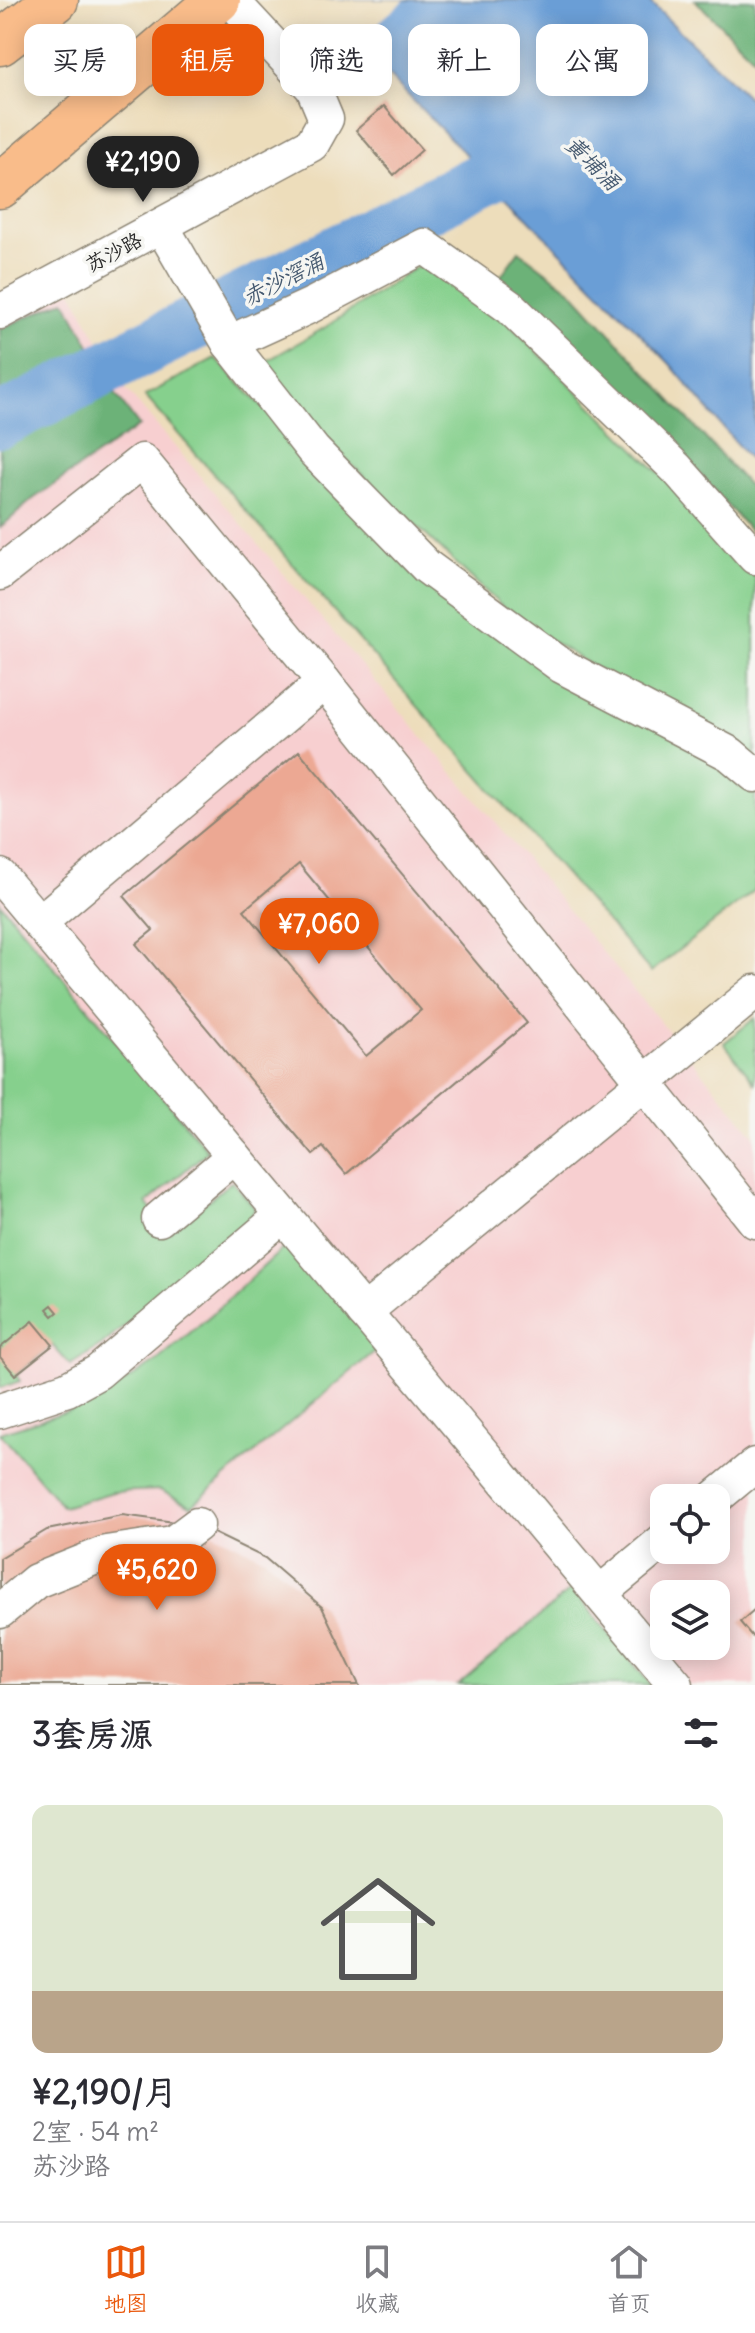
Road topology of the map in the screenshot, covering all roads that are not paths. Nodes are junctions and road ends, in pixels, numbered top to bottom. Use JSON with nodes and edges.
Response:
{"nodes":[{"id":1,"x":56,"y":0,"type":"edge"},
{"id":2,"x":219,"y":3,"type":"edge"},
{"id":3,"x":0,"y":43,"type":"edge"},
{"id":4,"x":0,"y":186,"type":"edge"},
{"id":5,"x":162,"y":227,"type":"junction"},
{"id":6,"x":0,"y":312,"type":"edge"},
{"id":7,"x":229,"y":343,"type":"junction"},
{"id":8,"x":755,"y":557,"type":"edge"},
{"id":9,"x":0,"y":573,"type":"edge"},
{"id":10,"x":324,"y":682,"type":"junction"},
{"id":11,"x":755,"y":775,"type":"edge"},
{"id":12,"x":0,"y":876,"type":"edge"},
{"id":13,"x":39,"y":923,"type":"junction"},
{"id":14,"x":755,"y":992,"type":"edge"},
{"id":15,"x":645,"y":1083,"type":"junction"},
{"id":16,"x":234,"y":1156,"type":"junction"},
{"id":17,"x":283,"y":1215,"type":"junction"},
{"id":18,"x":159,"y":1219,"type":"dead end"},
{"id":19,"x":755,"y":1221,"type":"edge"},
{"id":20,"x":364,"y":1312,"type":"junction"},
{"id":21,"x":0,"y":1411,"type":"edge"},
{"id":22,"x":755,"y":1465,"type":"edge"},
{"id":23,"x":730,"y":1486,"type":"edge"},
{"id":24,"x":197,"y":1525,"type":"dead end"},
{"id":25,"x":650,"y":1552,"type":"edge"},
{"id":26,"x":600,"y":1593,"type":"junction"},
{"id":27,"x":0,"y":1611,"type":"edge"},
{"id":28,"x":676,"y":1685,"type":"edge"}],
"edges":[{"from":1,"to":3,"type":"highway"},
{"from":2,"to":4,"type":"highway"},
{"from":2,"to":5,"type":"street","name":"苏沙路"},
{"from":5,"to":6,"type":"street","name":"苏沙路"},
{"from":5,"to":7,"type":"street"},
{"from":7,"to":8,"type":"street"},
{"from":7,"to":11,"type":"street"},
{"from":9,"to":10,"type":"street"},
{"from":10,"to":13,"type":"street"},
{"from":10,"to":15,"type":"street"},
{"from":12,"to":13,"type":"street"},
{"from":13,"to":16,"type":"street"},
{"from":14,"to":15,"type":"street"},
{"from":15,"to":19,"type":"street"},
{"from":15,"to":20,"type":"street"},
{"from":16,"to":17,"type":"street"},
{"from":16,"to":18,"type":"street"},
{"from":17,"to":20,"type":"street"},
{"from":17,"to":21,"type":"street"},
{"from":20,"to":26,"type":"street"},
{"from":22,"to":23,"type":"street"},
{"from":24,"to":27,"type":"street"},
{"from":25,"to":26,"type":"street"},
{"from":26,"to":28,"type":"street"}]}
